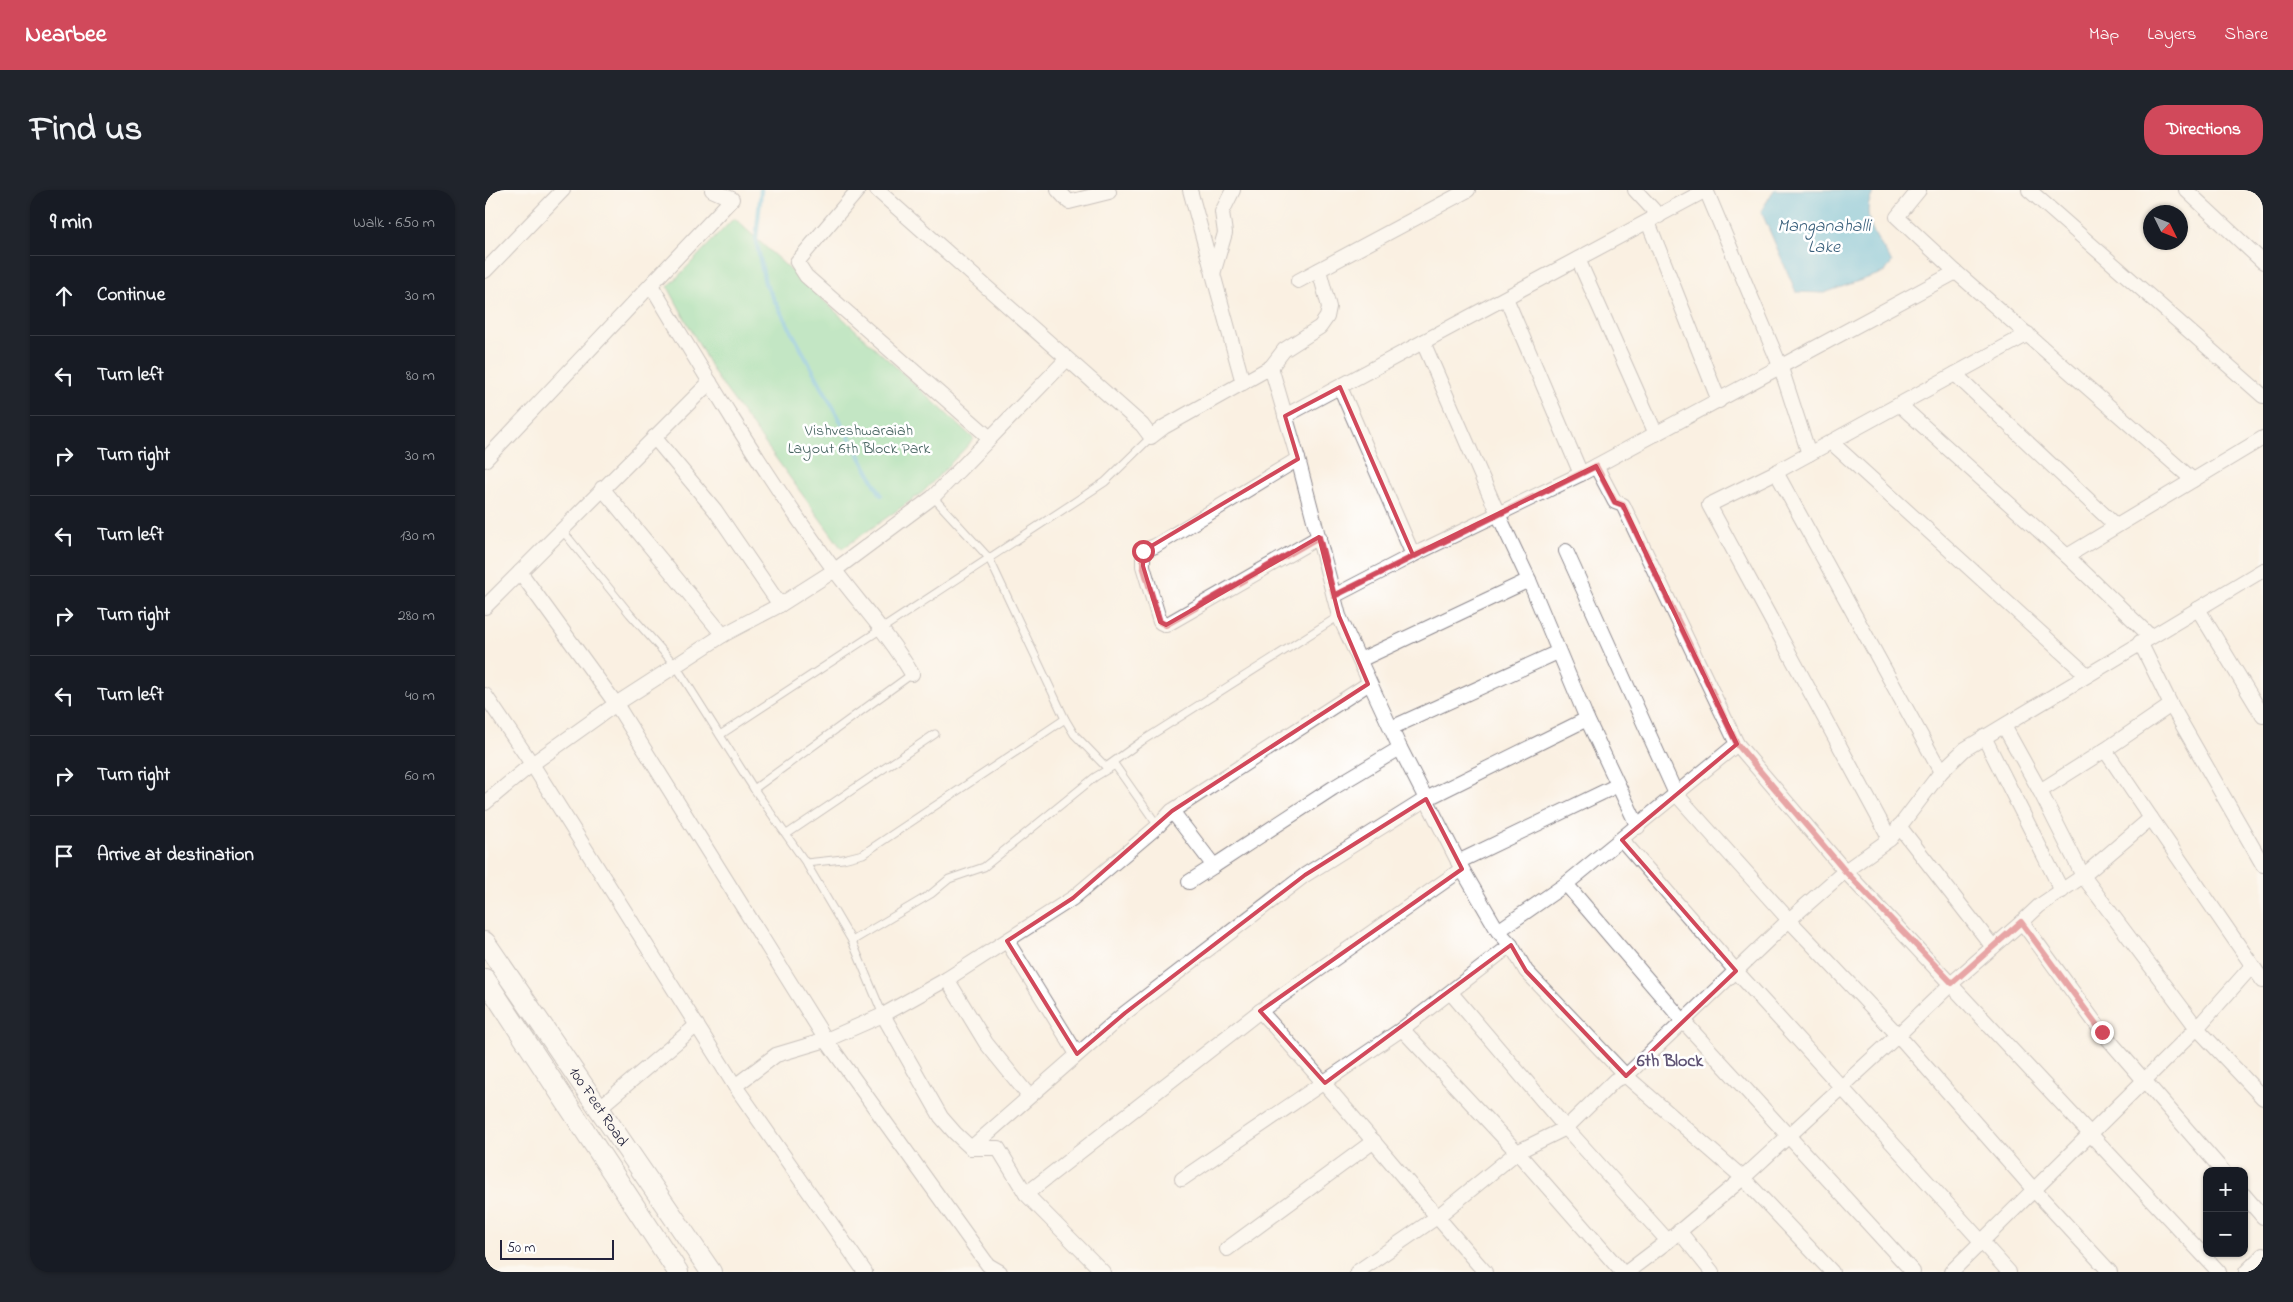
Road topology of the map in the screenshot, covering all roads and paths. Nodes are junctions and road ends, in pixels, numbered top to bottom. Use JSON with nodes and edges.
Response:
{"nodes":[{"id":1,"x":563,"y":190,"type":"edge"},
{"id":2,"x":712,"y":190,"type":"edge"},
{"id":3,"x":858,"y":190,"type":"edge"},
{"id":4,"x":877,"y":190,"type":"edge"},
{"id":5,"x":1058,"y":190,"type":"edge"},
{"id":6,"x":1190,"y":190,"type":"edge"},
{"id":7,"x":1233,"y":190,"type":"edge"},
{"id":8,"x":1468,"y":190,"type":"edge"},
{"id":9,"x":1635,"y":190,"type":"edge"},
{"id":10,"x":1706,"y":190,"type":"edge"},
{"id":11,"x":1919,"y":190,"type":"edge"},
{"id":12,"x":2029,"y":190,"type":"edge"},
{"id":13,"x":2186,"y":190,"type":"edge"},
{"id":14,"x":1111,"y":191,"type":"edge"},
{"id":15,"x":1654,"y":219,"type":"junction"},
{"id":16,"x":1578,"y":259,"type":"junction"},
{"id":17,"x":2263,"y":262,"type":"edge"},
{"id":18,"x":1319,"y":270,"type":"junction"},
{"id":19,"x":485,"y":272,"type":"edge"},
{"id":20,"x":1956,"y":272,"type":"junction"},
{"id":21,"x":1213,"y":274,"type":"junction"},
{"id":22,"x":1298,"y":281,"type":"dead end"},
{"id":23,"x":651,"y":285,"type":"junction"},
{"id":24,"x":1506,"y":298,"type":"junction"},
{"id":25,"x":2028,"y":334,"type":"junction"},
{"id":26,"x":1423,"y":342,"type":"junction"},
{"id":27,"x":1066,"y":360,"type":"junction"},
{"id":28,"x":1271,"y":367,"type":"junction"},
{"id":29,"x":1781,"y":368,"type":"junction"},
{"id":30,"x":1955,"y":374,"type":"junction"},
{"id":31,"x":710,"y":382,"type":"junction"},
{"id":32,"x":1243,"y":383,"type":"junction"},
{"id":33,"x":1340,"y":387,"type":"junction"},
{"id":34,"x":2263,"y":396,"type":"edge"},
{"id":35,"x":1719,"y":401,"type":"junction"},
{"id":36,"x":1899,"y":405,"type":"junction"},
{"id":37,"x":1285,"y":416,"type":"junction"},
{"id":38,"x":1655,"y":434,"type":"junction"},
{"id":39,"x":654,"y":437,"type":"junction"},
{"id":40,"x":1151,"y":437,"type":"junction"},
{"id":41,"x":990,"y":438,"type":"junction"},
{"id":42,"x":2263,"y":438,"type":"edge"},
{"id":43,"x":1831,"y":442,"type":"junction"},
{"id":44,"x":1809,"y":454,"type":"junction"},
{"id":45,"x":1298,"y":459,"type":"junction"},
{"id":46,"x":485,"y":460,"type":"edge"},
{"id":47,"x":1596,"y":466,"type":"junction"},
{"id":48,"x":1776,"y":472,"type":"junction"},
{"id":49,"x":1581,"y":474,"type":"junction"},
{"id":50,"x":2193,"y":480,"type":"junction"},
{"id":51,"x":602,"y":488,"type":"junction"},
{"id":52,"x":933,"y":497,"type":"junction"},
{"id":53,"x":1498,"y":514,"type":"junction"},
{"id":54,"x":2117,"y":526,"type":"junction"},
{"id":55,"x":561,"y":530,"type":"junction"},
{"id":56,"x":1319,"y":537,"type":"junction"},
{"id":57,"x":1565,"y":551,"type":"dead end"},
{"id":58,"x":1413,"y":556,"type":"junction"},
{"id":59,"x":2067,"y":556,"type":"junction"},
{"id":60,"x":989,"y":558,"type":"junction"},
{"id":61,"x":835,"y":570,"type":"junction"},
{"id":62,"x":2263,"y":570,"type":"edge"},
{"id":63,"x":520,"y":572,"type":"junction"},
{"id":64,"x":1529,"y":580,"type":"junction"},
{"id":65,"x":1334,"y":596,"type":"junction"},
{"id":66,"x":780,"y":605,"type":"junction"},
{"id":67,"x":485,"y":607,"type":"edge"},
{"id":68,"x":2198,"y":609,"type":"junction"},
{"id":69,"x":1339,"y":616,"type":"junction"},
{"id":70,"x":882,"y":629,"type":"junction"},
{"id":71,"x":723,"y":634,"type":"junction"},
{"id":72,"x":2145,"y":639,"type":"junction"},
{"id":73,"x":1558,"y":652,"type":"junction"},
{"id":74,"x":1360,"y":660,"type":"junction"},
{"id":75,"x":677,"y":666,"type":"junction"},
{"id":76,"x":912,"y":674,"type":"joint"},
{"id":77,"x":2087,"y":675,"type":"junction"},
{"id":78,"x":1368,"y":684,"type":"junction"},
{"id":79,"x":485,"y":695,"type":"edge"},
{"id":80,"x":617,"y":704,"type":"junction"},
{"id":81,"x":2171,"y":705,"type":"junction"},
{"id":82,"x":2263,"y":716,"type":"edge"},
{"id":83,"x":1065,"y":719,"type":"junction"},
{"id":84,"x":1587,"y":719,"type":"junction"},
{"id":85,"x":2004,"y":726,"type":"junction"},
{"id":86,"x":1391,"y":728,"type":"junction"},
{"id":87,"x":935,"y":734,"type":"dead end"},
{"id":88,"x":720,"y":735,"type":"junction"},
{"id":89,"x":1984,"y":737,"type":"junction"},
{"id":90,"x":1737,"y":744,"type":"junction"},
{"id":91,"x":1400,"y":748,"type":"junction"},
{"id":92,"x":2105,"y":750,"type":"junction"},
{"id":93,"x":532,"y":764,"type":"junction"},
{"id":94,"x":1115,"y":765,"type":"junction"},
{"id":95,"x":1106,"y":767,"type":"junction"},
{"id":96,"x":1941,"y":772,"type":"junction"},
{"id":97,"x":1618,"y":785,"type":"junction"},
{"id":98,"x":754,"y":789,"type":"junction"},
{"id":99,"x":2040,"y":791,"type":"junction"},
{"id":100,"x":1676,"y":794,"type":"junction"},
{"id":101,"x":1426,"y":799,"type":"junction"},
{"id":102,"x":485,"y":803,"type":"edge"},
{"id":103,"x":1172,"y":811,"type":"junction"},
{"id":104,"x":2151,"y":818,"type":"junction"},
{"id":105,"x":1158,"y":826,"type":"junction"},
{"id":106,"x":1899,"y":826,"type":"junction"},
{"id":107,"x":1638,"y":827,"type":"junction"},
{"id":108,"x":787,"y":834,"type":"junction"},
{"id":109,"x":1890,"y":839,"type":"junction"},
{"id":110,"x":1621,"y":840,"type":"junction"},
{"id":111,"x":805,"y":862,"type":"junction"},
{"id":112,"x":2263,"y":865,"type":"edge"},
{"id":113,"x":1214,"y":866,"type":"junction"},
{"id":114,"x":1460,"y":866,"type":"junction"},
{"id":115,"x":1845,"y":871,"type":"junction"},
{"id":116,"x":2083,"y":876,"type":"junction"},
{"id":117,"x":1189,"y":882,"type":"dead end"},
{"id":118,"x":1566,"y":884,"type":"junction"},
{"id":119,"x":2061,"y":891,"type":"junction"},
{"id":120,"x":1789,"y":920,"type":"junction"},
{"id":121,"x":2021,"y":922,"type":"junction"},
{"id":122,"x":1498,"y":931,"type":"junction"},
{"id":123,"x":853,"y":941,"type":"junction"},
{"id":124,"x":1007,"y":941,"type":"junction"},
{"id":125,"x":485,"y":942,"type":"edge"},
{"id":126,"x":1511,"y":945,"type":"junction"},
{"id":127,"x":1993,"y":947,"type":"junction"},
{"id":128,"x":2252,"y":966,"type":"junction"},
{"id":129,"x":1736,"y":971,"type":"junction"},
{"id":130,"x":947,"y":979,"type":"junction"},
{"id":131,"x":2263,"y":982,"type":"edge"},
{"id":132,"x":1952,"y":983,"type":"junction"},
{"id":133,"x":487,"y":987,"type":"edge"},
{"id":134,"x":1451,"y":993,"type":"junction"},
{"id":135,"x":1260,"y":1012,"type":"junction"},
{"id":136,"x":883,"y":1015,"type":"junction"},
{"id":137,"x":1683,"y":1021,"type":"junction"},
{"id":138,"x":697,"y":1025,"type":"junction"},
{"id":139,"x":2197,"y":1028,"type":"junction"},
{"id":140,"x":1402,"y":1029,"type":"junction"},
{"id":141,"x":1898,"y":1035,"type":"junction"},
{"id":142,"x":826,"y":1040,"type":"junction"},
{"id":143,"x":1077,"y":1054,"type":"junction"},
{"id":144,"x":1626,"y":1076,"type":"junction"},
{"id":145,"x":2145,"y":1079,"type":"junction"},
{"id":146,"x":1325,"y":1083,"type":"junction"},
{"id":147,"x":735,"y":1086,"type":"junction"},
{"id":148,"x":1842,"y":1087,"type":"junction"},
{"id":149,"x":1029,"y":1096,"type":"junction"},
{"id":150,"x":2263,"y":1098,"type":"edge"},
{"id":151,"x":599,"y":1108,"type":"junction"},
{"id":152,"x":1566,"y":1128,"type":"junction"},
{"id":153,"x":2090,"y":1134,"type":"junction"},
{"id":154,"x":1788,"y":1136,"type":"junction"},
{"id":155,"x":1374,"y":1141,"type":"junction"},
{"id":156,"x":971,"y":1148,"type":"junction"},
{"id":157,"x":1517,"y":1152,"type":"junction"},
{"id":158,"x":2220,"y":1167,"type":"edge"},
{"id":159,"x":1743,"y":1178,"type":"junction"},
{"id":160,"x":1183,"y":1179,"type":"dead end"},
{"id":161,"x":2033,"y":1190,"type":"junction"},
{"id":162,"x":1026,"y":1194,"type":"junction"},
{"id":163,"x":2248,"y":1200,"type":"edge"},
{"id":164,"x":1437,"y":1217,"type":"junction"},
{"id":165,"x":2263,"y":1217,"type":"edge"},
{"id":166,"x":1679,"y":1231,"type":"junction"},
{"id":167,"x":1668,"y":1241,"type":"junction"},
{"id":168,"x":1981,"y":1243,"type":"junction"},
{"id":169,"x":1227,"y":1249,"type":"dead end"},
{"id":170,"x":2263,"y":1255,"type":"edge"},
{"id":171,"x":678,"y":1272,"type":"edge"},
{"id":172,"x":711,"y":1272,"type":"edge"},
{"id":173,"x":865,"y":1272,"type":"edge"},
{"id":174,"x":1000,"y":1272,"type":"edge"},
{"id":175,"x":1103,"y":1272,"type":"edge"},
{"id":176,"x":1357,"y":1272,"type":"edge"},
{"id":177,"x":1485,"y":1272,"type":"edge"},
{"id":178,"x":1622,"y":1272,"type":"edge"},
{"id":179,"x":1627,"y":1272,"type":"edge"},
{"id":180,"x":1712,"y":1272,"type":"edge"},
{"id":181,"x":1832,"y":1272,"type":"edge"},
{"id":182,"x":1913,"y":1272,"type":"edge"},
{"id":183,"x":1951,"y":1272,"type":"edge"},
{"id":184,"x":2009,"y":1272,"type":"edge"},
{"id":185,"x":2110,"y":1272,"type":"edge"},
{"id":186,"x":2219,"y":1272,"type":"edge"},
{"id":187,"x":2246,"y":1272,"type":"edge"}],
"edges":[{"from":1,"to":19,"type":"street"},
{"from":2,"to":23,"type":"street"},
{"from":3,"to":41,"type":"street"},
{"from":4,"to":27,"type":"street"},
{"from":5,"to":14,"type":"street"},
{"from":6,"to":21,"type":"street"},
{"from":7,"to":21,"type":"street"},
{"from":8,"to":18,"type":"street"},
{"from":9,"to":15,"type":"street"},
{"from":10,"to":15,"type":"street"},
{"from":10,"to":29,"type":"street"},
{"from":11,"to":20,"type":"street"},
{"from":12,"to":34,"type":"street"},
{"from":13,"to":17,"type":"street"},
{"from":15,"to":16,"type":"street"},
{"from":15,"to":35,"type":"street"},
{"from":16,"to":24,"type":"street"},
{"from":16,"to":38,"type":"street"},
{"from":18,"to":22,"type":"street"},
{"from":18,"to":28,"type":"street"},
{"from":20,"to":25,"type":"street"},
{"from":20,"to":29,"type":"street"},
{"from":21,"to":32,"type":"street"},
{"from":23,"to":31,"type":"street"},
{"from":23,"to":46,"type":"street"},
{"from":24,"to":26,"type":"street"},
{"from":24,"to":49,"type":"street"},
{"from":25,"to":30,"type":"street"},
{"from":25,"to":50,"type":"street"},
{"from":26,"to":33,"type":"street"},
{"from":26,"to":53,"type":"street"},
{"from":27,"to":40,"type":"street"},
{"from":27,"to":41,"type":"street"},
{"from":28,"to":32,"type":"street"},
{"from":28,"to":37,"type":"street"},
{"from":29,"to":35,"type":"street"},
{"from":29,"to":44,"type":"street"},
{"from":30,"to":36,"type":"street"},
{"from":30,"to":54,"type":"street"},
{"from":31,"to":39,"type":"street"},
{"from":31,"to":61,"type":"street"},
{"from":32,"to":40,"type":"street"},
{"from":33,"to":37,"type":"street"},
{"from":33,"to":58,"type":"street"},
{"from":35,"to":38,"type":"street"},
{"from":36,"to":43,"type":"street"},
{"from":36,"to":59,"type":"street"},
{"from":37,"to":45,"type":"street"},
{"from":38,"to":47,"type":"street"},
{"from":39,"to":51,"type":"street"},
{"from":39,"to":66,"type":"street"},
{"from":40,"to":60,"type":"lane"},
{"from":41,"to":52,"type":"street"},
{"from":42,"to":50,"type":"street"},
{"from":43,"to":44,"type":"street"},
{"from":43,"to":77,"type":"street"},
{"from":44,"to":48,"type":"street"},
{"from":45,"to":56,"type":"street"},
{"from":45,"to":56,"type":"street"},
{"from":47,"to":49,"type":"street"},
{"from":47,"to":90,"type":"street"},
{"from":48,"to":96,"type":"street"},
{"from":48,"to":109,"type":"street"},
{"from":49,"to":53,"type":"street"},
{"from":50,"to":54,"type":"street"},
{"from":51,"to":55,"type":"street"},
{"from":51,"to":71,"type":"street"},
{"from":52,"to":60,"type":"lane"},
{"from":52,"to":61,"type":"street"},
{"from":53,"to":58,"type":"street"},
{"from":53,"to":64,"type":"street"},
{"from":54,"to":59,"type":"street"},
{"from":55,"to":63,"type":"street"},
{"from":55,"to":75,"type":"lane"},
{"from":56,"to":65,"type":"street"},
{"from":57,"to":100,"type":"street"},
{"from":58,"to":65,"type":"street"},
{"from":59,"to":72,"type":"street"},
{"from":60,"to":70,"type":"lane"},
{"from":60,"to":83,"type":"lane"},
{"from":61,"to":66,"type":"street"},
{"from":61,"to":70,"type":"street"},
{"from":62,"to":68,"type":"street"},
{"from":63,"to":67,"type":"street"},
{"from":63,"to":80,"type":"street"},
{"from":64,"to":73,"type":"street"},
{"from":64,"to":74,"type":"street"},
{"from":65,"to":69,"type":"street"},
{"from":66,"to":71,"type":"street"},
{"from":68,"to":72,"type":"street"},
{"from":68,"to":82,"type":"street"},
{"from":69,"to":74,"type":"street"},
{"from":69,"to":95,"type":"lane"},
{"from":70,"to":76,"type":"street"},
{"from":70,"to":88,"type":"lane"},
{"from":71,"to":75,"type":"street"},
{"from":72,"to":77,"type":"street"},
{"from":72,"to":81,"type":"street"},
{"from":73,"to":84,"type":"street"},
{"from":73,"to":86,"type":"street"},
{"from":74,"to":78,"type":"street"},
{"from":75,"to":80,"type":"street"},
{"from":75,"to":88,"type":"lane"},
{"from":76,"to":98,"type":"lane"},
{"from":77,"to":85,"type":"street"},
{"from":78,"to":86,"type":"street"},
{"from":78,"to":103,"type":"street"},
{"from":79,"to":93,"type":"street"},
{"from":80,"to":93,"type":"street"},
{"from":80,"to":142,"type":"street"},
{"from":81,"to":92,"type":"street"},
{"from":81,"to":112,"type":"street"},
{"from":83,"to":95,"type":"lane"},
{"from":83,"to":111,"type":"lane"},
{"from":84,"to":97,"type":"street"},
{"from":84,"to":101,"type":"street"},
{"from":85,"to":89,"type":"street"},
{"from":85,"to":99,"type":"street"},
{"from":86,"to":91,"type":"street"},
{"from":87,"to":108,"type":"lane"},
{"from":88,"to":98,"type":"lane"},
{"from":89,"to":96,"type":"street"},
{"from":89,"to":119,"type":"street"},
{"from":90,"to":100,"type":"street"},
{"from":90,"to":115,"type":"street"},
{"from":91,"to":101,"type":"street"},
{"from":91,"to":113,"type":"street"},
{"from":92,"to":99,"type":"street"},
{"from":92,"to":104,"type":"street"},
{"from":93,"to":102,"type":"street"},
{"from":93,"to":138,"type":"street"},
{"from":94,"to":95,"type":"lane"},
{"from":94,"to":105,"type":"lane"},
{"from":94,"to":123,"type":"lane"},
{"from":96,"to":106,"type":"street"},
{"from":97,"to":107,"type":"street"},
{"from":97,"to":114,"type":"street"},
{"from":98,"to":108,"type":"lane"},
{"from":99,"to":116,"type":"street"},
{"from":100,"to":107,"type":"street"},
{"from":100,"to":120,"type":"street"},
{"from":101,"to":114,"type":"street"},
{"from":101,"to":143,"type":"street"},
{"from":103,"to":105,"type":"street"},
{"from":103,"to":113,"type":"street"},
{"from":104,"to":116,"type":"street"},
{"from":104,"to":128,"type":"street"},
{"from":105,"to":124,"type":"street"},
{"from":106,"to":109,"type":"street"},
{"from":106,"to":127,"type":"street"},
{"from":107,"to":110,"type":"street"},
{"from":108,"to":111,"type":"lane"},
{"from":109,"to":115,"type":"street"},
{"from":110,"to":118,"type":"street"},
{"from":110,"to":129,"type":"street"},
{"from":111,"to":123,"type":"lane"},
{"from":113,"to":117,"type":"street"},
{"from":114,"to":122,"type":"street"},
{"from":114,"to":135,"type":"street"},
{"from":115,"to":120,"type":"street"},
{"from":115,"to":132,"type":"street"},
{"from":116,"to":119,"type":"street"},
{"from":116,"to":139,"type":"street"},
{"from":118,"to":122,"type":"street"},
{"from":118,"to":137,"type":"street"},
{"from":119,"to":121,"type":"street"},
{"from":120,"to":129,"type":"street"},
{"from":120,"to":141,"type":"street"},
{"from":121,"to":127,"type":"street"},
{"from":121,"to":145,"type":"street"},
{"from":122,"to":126,"type":"street"},
{"from":123,"to":136,"type":"lane"},
{"from":124,"to":130,"type":"street"},
{"from":124,"to":143,"type":"street"},
{"from":125,"to":151,"type":"main road","name":"100 Feet Road"},
{"from":126,"to":134,"type":"street"},
{"from":126,"to":144,"type":"street"},
{"from":127,"to":132,"type":"street"},
{"from":128,"to":131,"type":"street"},
{"from":128,"to":139,"type":"street"},
{"from":129,"to":137,"type":"street"},
{"from":129,"to":148,"type":"street"},
{"from":130,"to":136,"type":"street"},
{"from":130,"to":149,"type":"street"},
{"from":132,"to":141,"type":"street"},
{"from":132,"to":153,"type":"street"},
{"from":133,"to":171,"type":"main road","name":"100 Feet Road"},
{"from":134,"to":140,"type":"street"},
{"from":134,"to":152,"type":"street"},
{"from":135,"to":146,"type":"street"},
{"from":135,"to":162,"type":"street"},
{"from":136,"to":142,"type":"street"},
{"from":136,"to":156,"type":"street"},
{"from":137,"to":144,"type":"street"},
{"from":137,"to":154,"type":"street"},
{"from":138,"to":147,"type":"street"},
{"from":138,"to":151,"type":"street"},
{"from":139,"to":145,"type":"street"},
{"from":139,"to":150,"type":"street"},
{"from":140,"to":146,"type":"street"},
{"from":140,"to":157,"type":"street"},
{"from":141,"to":148,"type":"street"},
{"from":141,"to":161,"type":"street"},
{"from":142,"to":147,"type":"street"},
{"from":142,"to":174,"type":"street"},
{"from":143,"to":149,"type":"street"},
{"from":144,"to":152,"type":"street"},
{"from":144,"to":159,"type":"street"},
{"from":145,"to":153,"type":"street"},
{"from":145,"to":158,"type":"street"},
{"from":146,"to":155,"type":"street"},
{"from":146,"to":160,"type":"street"},
{"from":147,"to":173,"type":"street"},
{"from":148,"to":154,"type":"street"},
{"from":148,"to":168,"type":"street"},
{"from":149,"to":156,"type":"street"},
{"from":151,"to":172,"type":"main road","name":"100 Feet Road"},
{"from":152,"to":157,"type":"street"},
{"from":152,"to":167,"type":"street"},
{"from":153,"to":161,"type":"street"},
{"from":153,"to":186,"type":"street"},
{"from":154,"to":159,"type":"street"},
{"from":154,"to":182,"type":"street"},
{"from":155,"to":164,"type":"street"},
{"from":155,"to":169,"type":"street"},
{"from":156,"to":162,"type":"street"},
{"from":157,"to":164,"type":"street"},
{"from":157,"to":178,"type":"street"},
{"from":159,"to":166,"type":"street"},
{"from":159,"to":181,"type":"street"},
{"from":161,"to":168,"type":"street"},
{"from":161,"to":185,"type":"street"},
{"from":162,"to":175,"type":"street"},
{"from":163,"to":165,"type":"street"},
{"from":164,"to":176,"type":"street"},
{"from":164,"to":177,"type":"street"},
{"from":166,"to":167,"type":"street"},
{"from":166,"to":180,"type":"street"},
{"from":167,"to":179,"type":"street"},
{"from":168,"to":183,"type":"street"},
{"from":168,"to":184,"type":"street"},
{"from":170,"to":187,"type":"street"}]}
